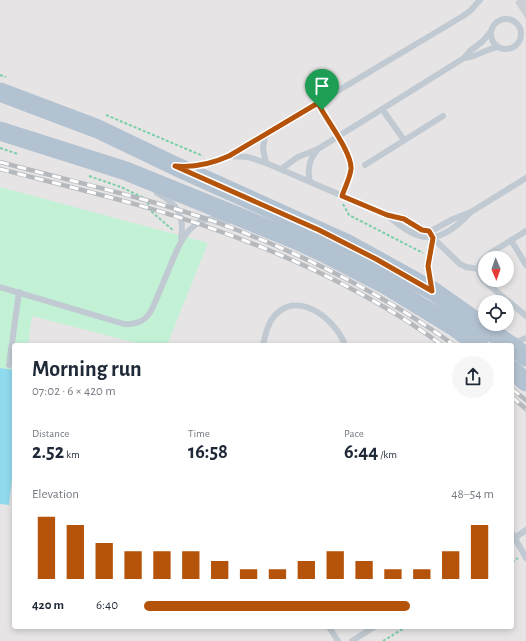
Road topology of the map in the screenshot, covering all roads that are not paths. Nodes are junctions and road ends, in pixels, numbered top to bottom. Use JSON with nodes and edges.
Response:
{"nodes":[{"id":1,"x":480,"y":0,"type":"edge"},
{"id":2,"x":491,"y":31,"type":"junction"},
{"id":3,"x":498,"y":47,"type":"junction"},
{"id":4,"x":464,"y":58,"type":"junction"},
{"id":5,"x":0,"y":92,"type":"edge"},
{"id":6,"x":382,"y":109,"type":"junction"},
{"id":7,"x":443,"y":116,"type":"dead end"},
{"id":8,"x":0,"y":131,"type":"edge"},
{"id":9,"x":266,"y":135,"type":"junction"},
{"id":10,"x":404,"y":140,"type":"junction"},
{"id":11,"x":318,"y":149,"type":"junction"},
{"id":12,"x":229,"y":156,"type":"junction"},
{"id":13,"x":266,"y":163,"type":"junction"},
{"id":14,"x":175,"y":166,"type":"junction"},
{"id":15,"x":365,"y":166,"type":"dead end"},
{"id":16,"x":281,"y":169,"type":"junction"},
{"id":17,"x":126,"y":171,"type":"junction"},
{"id":18,"x":526,"y":178,"type":"edge"},
{"id":19,"x":310,"y":182,"type":"junction"},
{"id":20,"x":142,"y":184,"type":"dead end"},
{"id":21,"x":150,"y":190,"type":"dead end"},
{"id":22,"x":471,"y":212,"type":"junction"},
{"id":23,"x":387,"y":215,"type":"junction"},
{"id":24,"x":232,"y":223,"type":"dead end"},
{"id":25,"x":429,"y":231,"type":"junction"},
{"id":26,"x":526,"y":231,"type":"edge"},
{"id":27,"x":272,"y":238,"type":"dead end"},
{"id":28,"x":433,"y":238,"type":"junction"},
{"id":29,"x":181,"y":239,"type":"junction"},
{"id":30,"x":296,"y":240,"type":"junction"},
{"id":31,"x":511,"y":240,"type":"junction"},
{"id":32,"x":494,"y":251,"type":"edge"},
{"id":33,"x":526,"y":265,"type":"edge"},
{"id":34,"x":478,"y":269,"type":"edge"},
{"id":35,"x":0,"y":287,"type":"edge"},
{"id":36,"x":491,"y":287,"type":"edge"},
{"id":37,"x":432,"y":291,"type":"junction"},
{"id":38,"x":19,"y":292,"type":"junction"},
{"id":39,"x":526,"y":316,"type":"edge"},
{"id":40,"x":264,"y":343,"type":"edge"},
{"id":41,"x":344,"y":343,"type":"edge"},
{"id":42,"x":476,"y":343,"type":"edge"},
{"id":43,"x":514,"y":343,"type":"edge"},
{"id":44,"x":526,"y":358,"type":"edge"},
{"id":45,"x":9,"y":364,"type":"dead end"},
{"id":46,"x":514,"y":372,"type":"edge"},
{"id":47,"x":526,"y":382,"type":"edge"},
{"id":48,"x":526,"y":530,"type":"edge"},
{"id":49,"x":514,"y":536,"type":"edge"},
{"id":50,"x":514,"y":539,"type":"edge"},
{"id":51,"x":526,"y":558,"type":"edge"},
{"id":52,"x":330,"y":629,"type":"edge"},
{"id":53,"x":371,"y":629,"type":"edge"},
{"id":54,"x":338,"y":641,"type":"edge"},
{"id":55,"x":352,"y":641,"type":"edge"}],
"edges":[{"from":1,"to":9,"type":"lane"},
{"from":2,"to":3,"type":"lane"},
{"from":2,"to":3,"type":"lane"},
{"from":2,"to":4,"type":"lane"},
{"from":3,"to":4,"type":"lane"},
{"from":4,"to":6,"type":"lane"},
{"from":5,"to":14,"type":"main road"},
{"from":6,"to":10,"type":"lane"},
{"from":6,"to":11,"type":"lane"},
{"from":7,"to":10,"type":"lane"},
{"from":8,"to":17,"type":"main road"},
{"from":9,"to":12,"type":"lane"},
{"from":9,"to":13,"type":"lane"},
{"from":10,"to":15,"type":"lane"},
{"from":11,"to":16,"type":"lane"},
{"from":11,"to":19,"type":"lane"},
{"from":12,"to":13,"type":"lane"},
{"from":12,"to":14,"type":"lane"},
{"from":13,"to":16,"type":"lane"},
{"from":14,"to":37,"type":"main road"},
{"from":16,"to":19,"type":"lane"},
{"from":17,"to":20,"type":"lane"},
{"from":17,"to":30,"type":"main road"},
{"from":18,"to":22,"type":"lane"},
{"from":19,"to":23,"type":"lane"},
{"from":21,"to":29,"type":"lane"},
{"from":22,"to":25,"type":"lane"},
{"from":22,"to":28,"type":"lane"},
{"from":23,"to":25,"type":"lane"},
{"from":23,"to":28,"type":"lane"},
{"from":24,"to":29,"type":"lane"},
{"from":25,"to":28,"type":"lane"},
{"from":26,"to":31,"type":"lane"},
{"from":27,"to":30,"type":"lane"},
{"from":28,"to":34,"type":"lane"},
{"from":28,"to":37,"type":"lane"},
{"from":29,"to":38,"type":"lane"},
{"from":30,"to":42,"type":"main road"},
{"from":31,"to":32,"type":"lane"},
{"from":31,"to":33,"type":"lane"},
{"from":35,"to":38,"type":"lane"},
{"from":36,"to":39,"type":"lane"},
{"from":37,"to":43,"type":"main road"},
{"from":38,"to":45,"type":"lane"},
{"from":40,"to":41,"type":"lane"},
{"from":43,"to":44,"type":"main road"},
{"from":46,"to":47,"type":"main road"},
{"from":48,"to":49,"type":"lane"},
{"from":50,"to":51,"type":"lane"},
{"from":52,"to":54,"type":"lane"},
{"from":53,"to":55,"type":"lane"}]}
